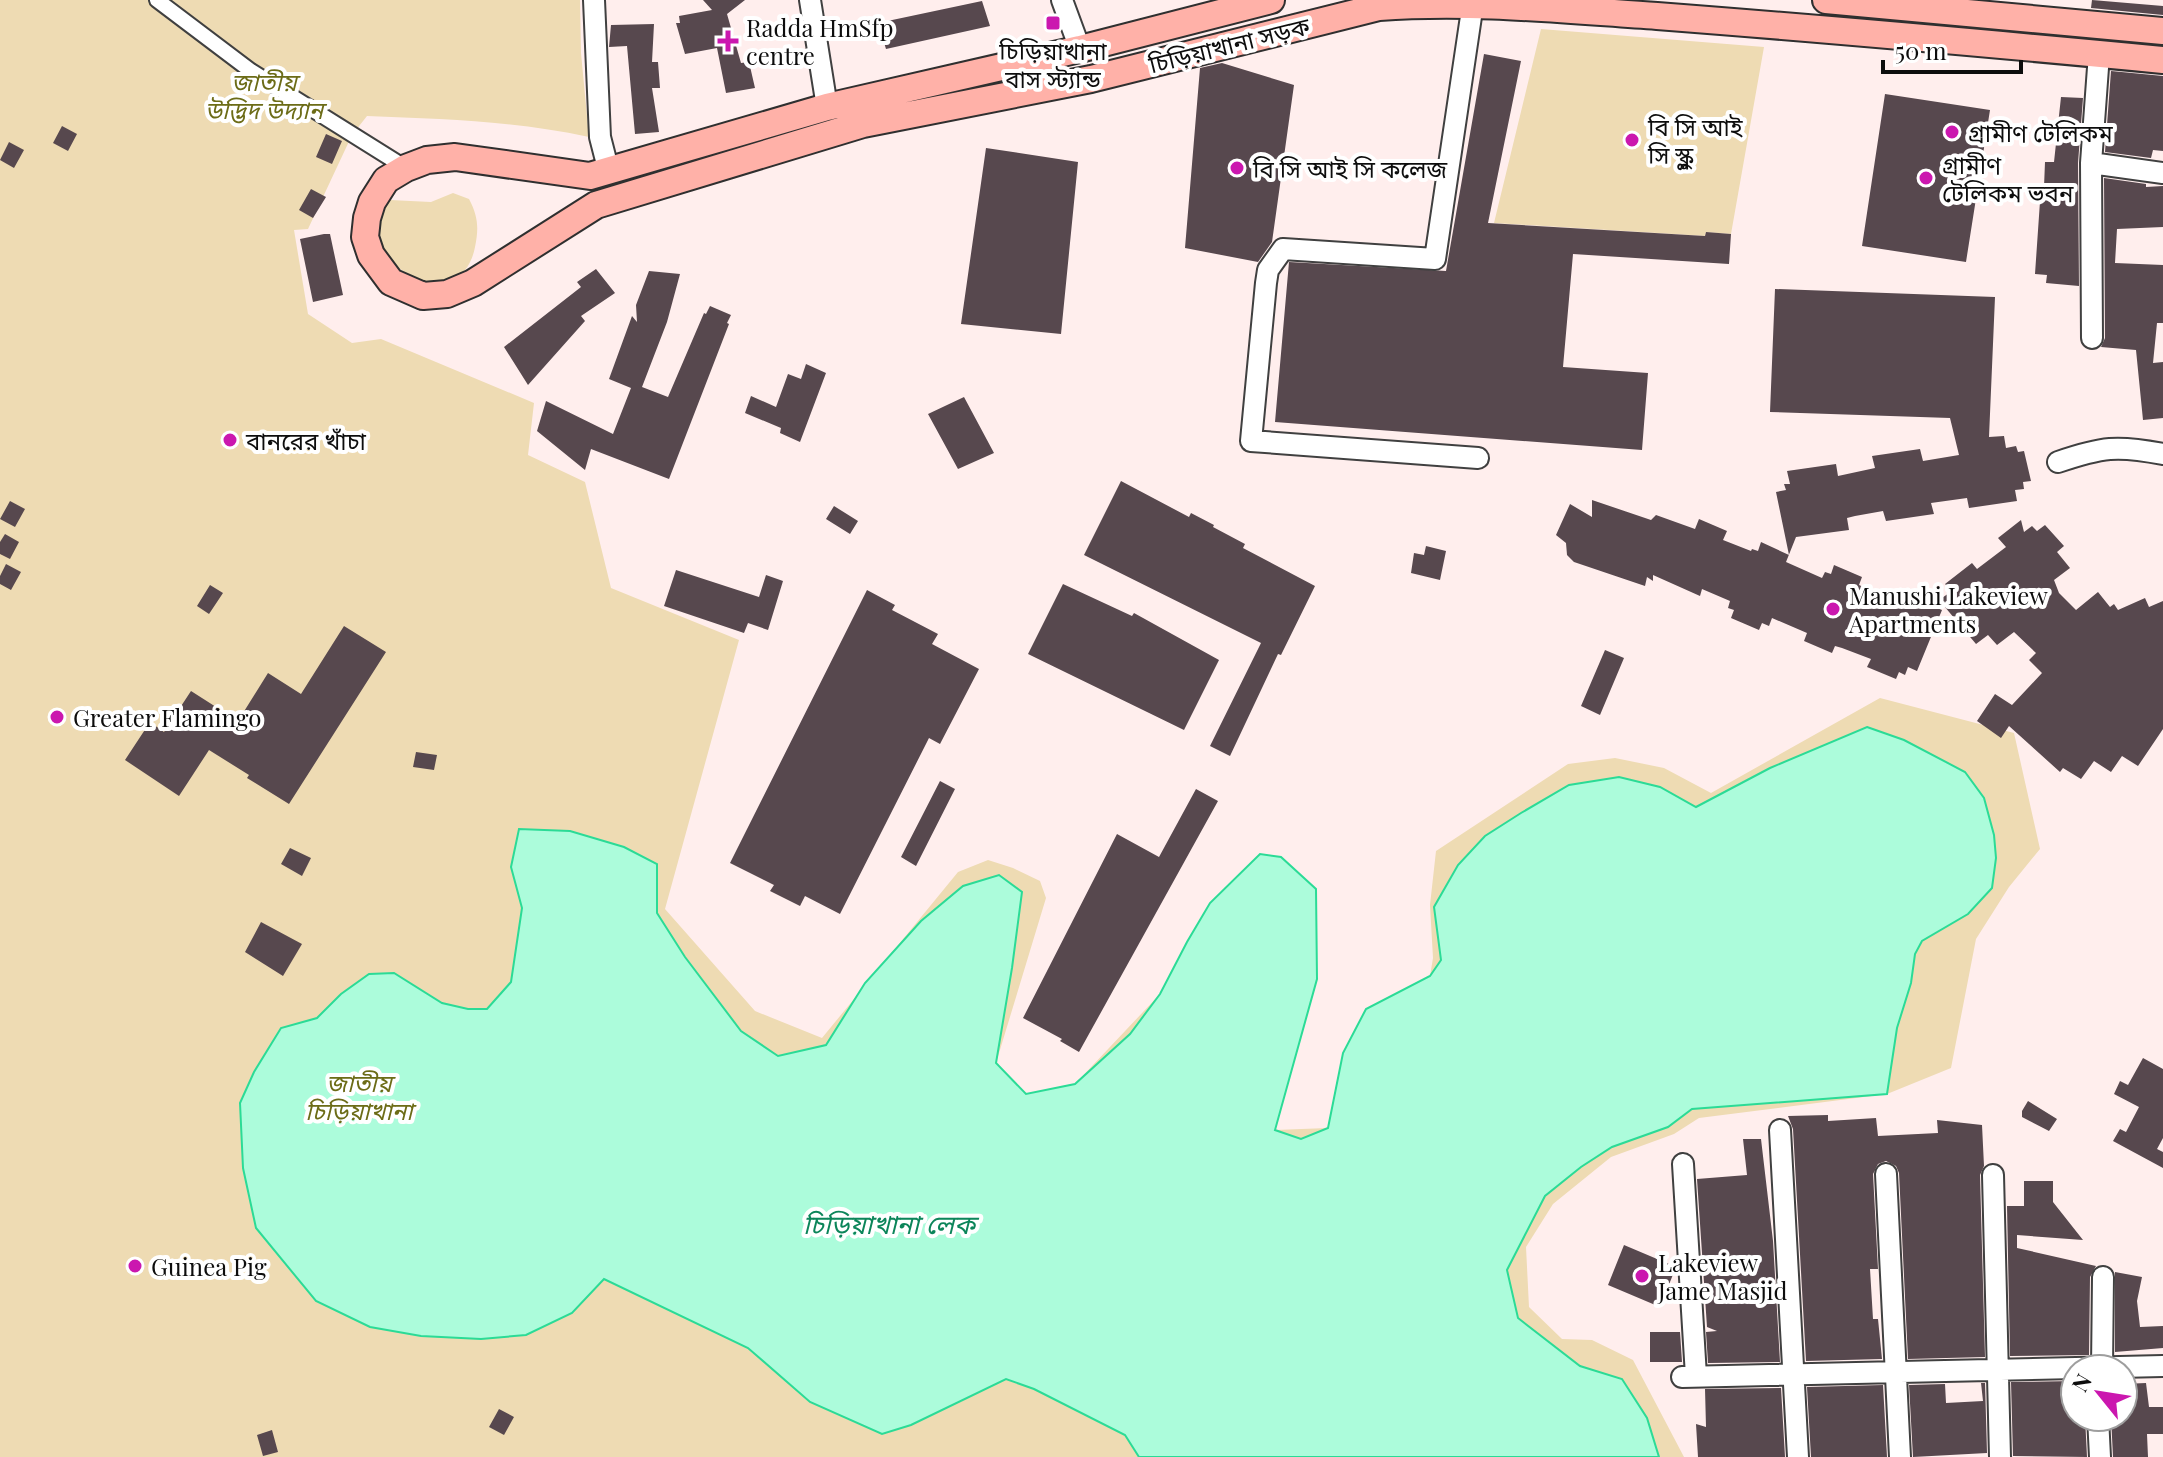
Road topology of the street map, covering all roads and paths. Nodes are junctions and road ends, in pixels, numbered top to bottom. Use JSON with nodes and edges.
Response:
{"nodes":[{"id":1,"x":157,"y":0,"type":"edge"},
{"id":2,"x":594,"y":0,"type":"edge"},
{"id":3,"x":810,"y":0,"type":"edge"},
{"id":4,"x":1062,"y":0,"type":"edge"},
{"id":5,"x":1271,"y":0,"type":"edge"},
{"id":6,"x":1826,"y":0,"type":"edge"},
{"id":7,"x":1473,"y":2,"type":"edge"},
{"id":8,"x":2163,"y":31,"type":"edge"},
{"id":9,"x":1080,"y":49,"type":"junction"},
{"id":10,"x":2099,"y":54,"type":"junction"},
{"id":11,"x":2163,"y":60,"type":"edge"},
{"id":12,"x":1091,"y":79,"type":"junction"},
{"id":13,"x":827,"y":107,"type":"junction"},
{"id":14,"x":2091,"y":163,"type":"junction"},
{"id":15,"x":406,"y":168,"type":"junction"},
{"id":16,"x":2163,"y":173,"type":"edge"},
{"id":17,"x":600,"y":174,"type":"junction"},
{"id":18,"x":596,"y":205,"type":"junction"},
{"id":19,"x":2092,"y":338,"type":"dead end"},
{"id":20,"x":2163,"y":454,"type":"edge"},
{"id":21,"x":1478,"y":458,"type":"dead end"},
{"id":22,"x":2058,"y":462,"type":"dead end"},
{"id":23,"x":1780,"y":1130,"type":"dead end"},
{"id":24,"x":1683,"y":1164,"type":"dead end"},
{"id":25,"x":1886,"y":1174,"type":"dead end"},
{"id":26,"x":1993,"y":1175,"type":"dead end"},
{"id":27,"x":2103,"y":1277,"type":"dead end"},
{"id":28,"x":2099,"y":1353,"type":"edge"},
{"id":29,"x":2163,"y":1366,"type":"edge"},
{"id":30,"x":2139,"y":1367,"type":"edge"},
{"id":31,"x":2059,"y":1369,"type":"edge"},
{"id":32,"x":1999,"y":1371,"type":"junction"},
{"id":33,"x":1897,"y":1373,"type":"junction"},
{"id":34,"x":1795,"y":1374,"type":"junction"},
{"id":35,"x":2099,"y":1433,"type":"edge"},
{"id":36,"x":1798,"y":1457,"type":"edge"},
{"id":37,"x":1900,"y":1457,"type":"edge"},
{"id":38,"x":2000,"y":1457,"type":"edge"},
{"id":39,"x":2100,"y":1457,"type":"edge"}],
"edges":[{"from":1,"to":15,"type":"street"},
{"from":2,"to":17,"type":"street"},
{"from":3,"to":13,"type":"street"},
{"from":4,"to":9,"type":"street"},
{"from":5,"to":9,"type":"main road","name":"চিড়িয়াখানা সড়ক"},
{"from":6,"to":8,"type":"main road"},
{"from":7,"to":10,"type":"main road","name":"চিড়িয়াখানা সড়ক"},
{"from":7,"to":12,"type":"main road","name":"চিড়িয়াখানা সড়ক"},
{"from":7,"to":21,"type":"street"},
{"from":9,"to":12,"type":"main road"},
{"from":9,"to":13,"type":"main road","name":"চিড়িয়াখানা সড়ক"},
{"from":10,"to":11,"type":"main road","name":"চিড়িয়াখানা সড়ক"},
{"from":10,"to":14,"type":"street"},
{"from":12,"to":18,"type":"main road","name":"চিড়িয়াখানা সড়ক"},
{"from":13,"to":17,"type":"main road","name":"চিড়িয়াখানা সড়ক"},
{"from":14,"to":16,"type":"street"},
{"from":14,"to":19,"type":"street"},
{"from":15,"to":17,"type":"main road","name":"চিড়িয়াখানা সড়ক"},
{"from":15,"to":18,"type":"main road","name":"চিড়িয়াখানা সড়ক"},
{"from":17,"to":18,"type":"main road"},
{"from":20,"to":22,"type":"street"},
{"from":23,"to":34,"type":"street"},
{"from":24,"to":34,"type":"street"},
{"from":25,"to":33,"type":"street"},
{"from":26,"to":32,"type":"street"},
{"from":27,"to":28,"type":"street"},
{"from":29,"to":30,"type":"street"},
{"from":31,"to":32,"type":"street"},
{"from":32,"to":33,"type":"street"},
{"from":32,"to":38,"type":"street"},
{"from":33,"to":34,"type":"street"},
{"from":33,"to":37,"type":"street"},
{"from":34,"to":36,"type":"street"},
{"from":35,"to":39,"type":"street"}]}
